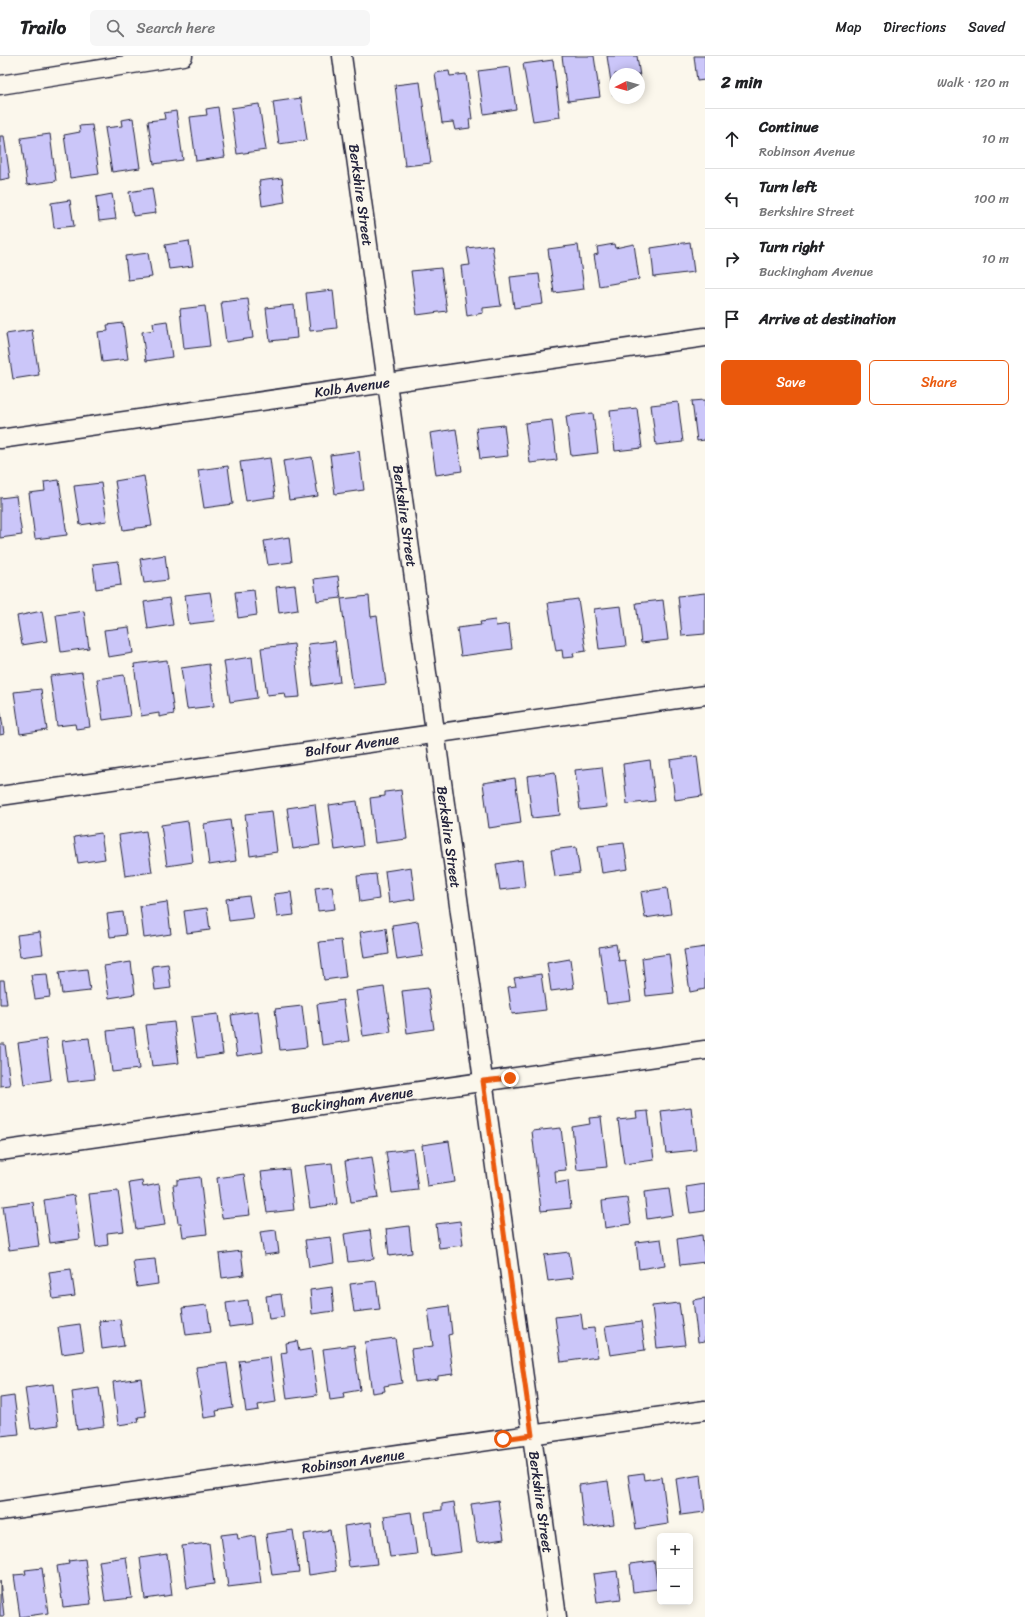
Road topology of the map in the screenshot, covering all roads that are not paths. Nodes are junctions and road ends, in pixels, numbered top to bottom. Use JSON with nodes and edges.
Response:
{"nodes":[{"id":1,"x":183,"y":56,"type":"edge"},
{"id":2,"x":342,"y":56,"type":"edge"},
{"id":3,"x":0,"y":85,"type":"edge"},
{"id":4,"x":705,"y":336,"type":"edge"},
{"id":5,"x":387,"y":382,"type":"junction"},
{"id":6,"x":0,"y":439,"type":"edge"},
{"id":7,"x":705,"y":695,"type":"edge"},
{"id":8,"x":435,"y":733,"type":"junction"},
{"id":9,"x":0,"y":796,"type":"edge"},
{"id":10,"x":705,"y":1050,"type":"edge"},
{"id":11,"x":483,"y":1081,"type":"junction"},
{"id":12,"x":0,"y":1151,"type":"edge"},
{"id":13,"x":705,"y":1410,"type":"edge"},
{"id":14,"x":532,"y":1435,"type":"junction"},
{"id":15,"x":0,"y":1511,"type":"edge"},
{"id":16,"x":557,"y":1617,"type":"edge"}],
"edges":[{"from":1,"to":3,"type":"street"},
{"from":2,"to":5,"type":"street","name":"Berkshire Street"},
{"from":4,"to":5,"type":"street","name":"Kolb Avenue"},
{"from":5,"to":6,"type":"street","name":"Kolb Avenue"},
{"from":5,"to":8,"type":"street","name":"Berkshire Street"},
{"from":7,"to":8,"type":"street","name":"Balfour Avenue"},
{"from":8,"to":9,"type":"street","name":"Balfour Avenue"},
{"from":8,"to":11,"type":"street","name":"Berkshire Street"},
{"from":10,"to":11,"type":"street","name":"Buckingham Avenue"},
{"from":11,"to":12,"type":"street","name":"Buckingham Avenue"},
{"from":11,"to":14,"type":"street","name":"Berkshire Street"},
{"from":13,"to":14,"type":"street","name":"Robinson Avenue"},
{"from":14,"to":15,"type":"street","name":"Robinson Avenue"},
{"from":14,"to":16,"type":"street","name":"Berkshire Street"}]}
